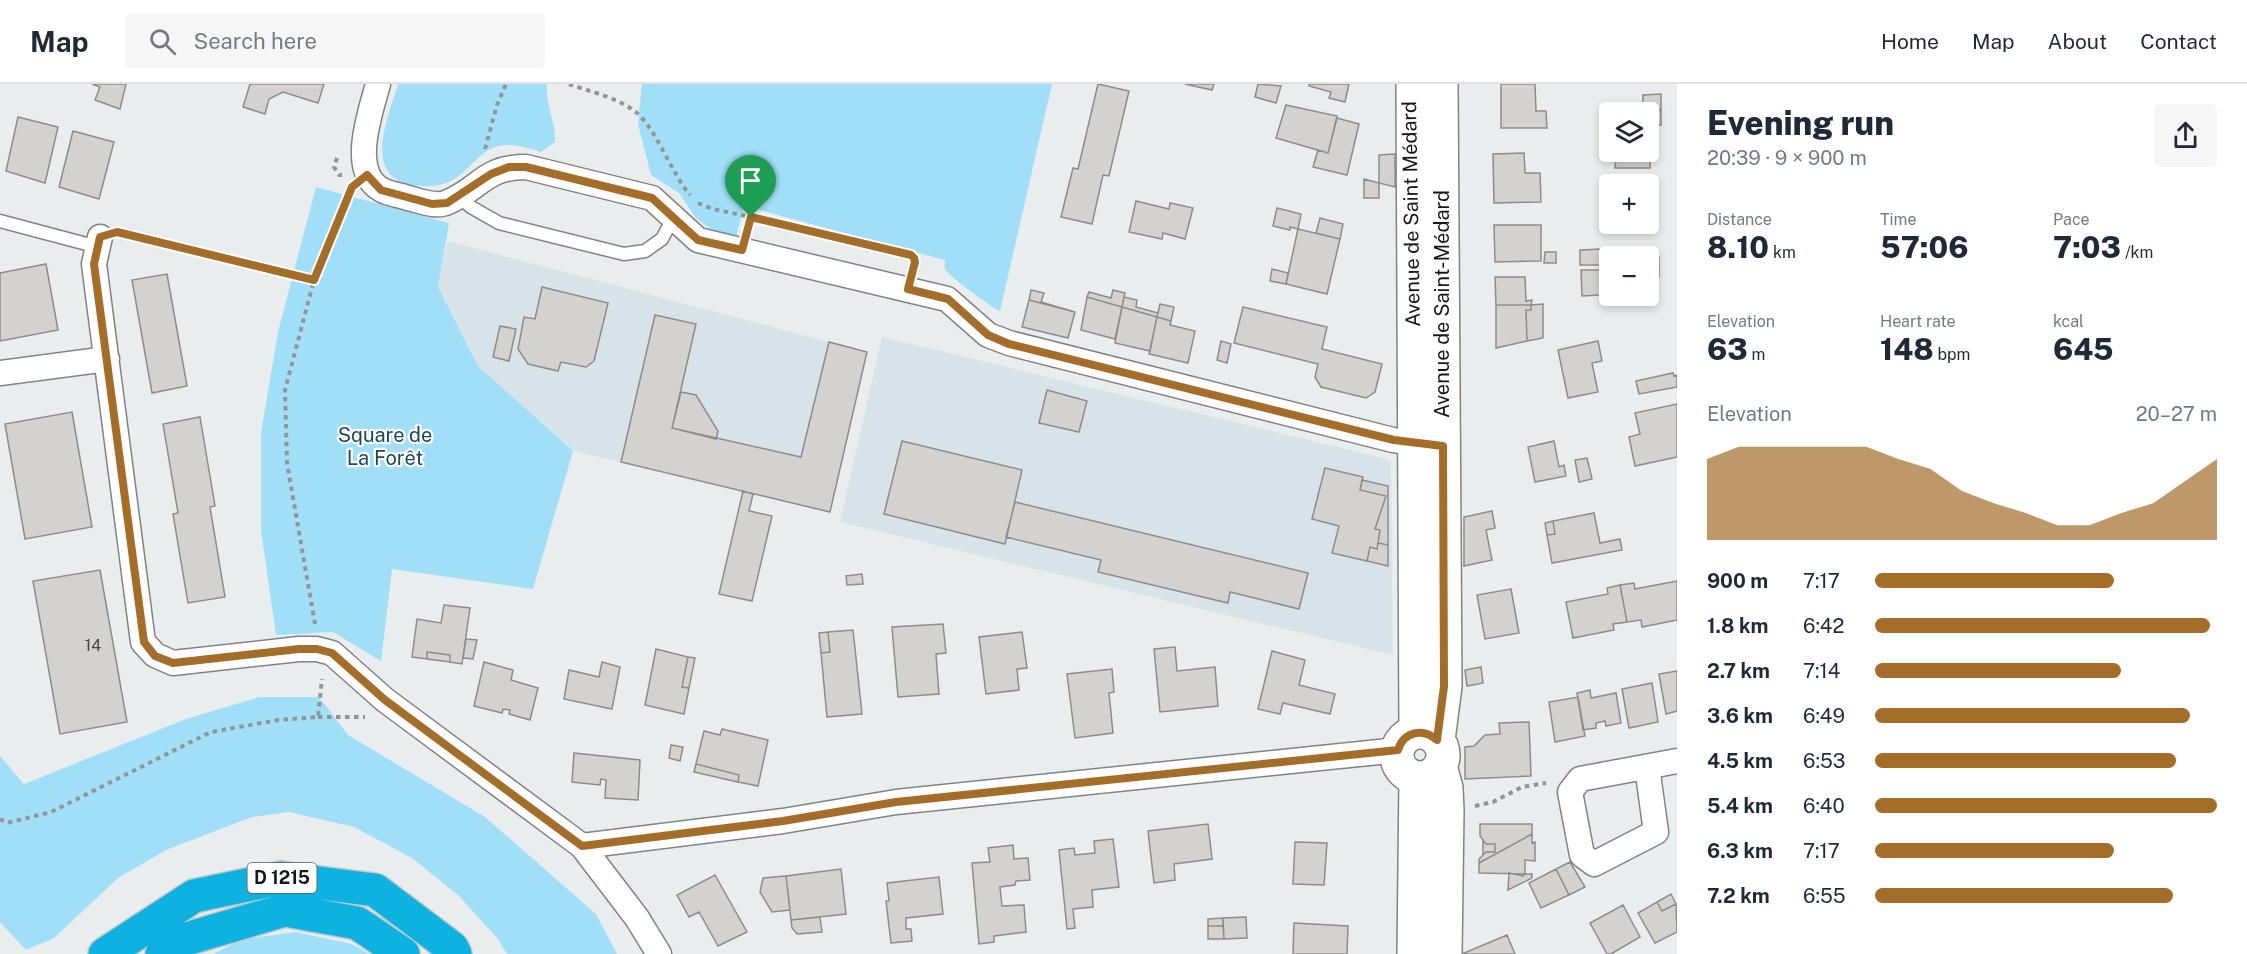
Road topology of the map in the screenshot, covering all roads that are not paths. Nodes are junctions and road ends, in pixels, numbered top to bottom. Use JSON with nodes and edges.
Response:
{"nodes":[{"id":1,"x":378,"y":84,"type":"edge"},
{"id":2,"x":1413,"y":84,"type":"edge"},
{"id":3,"x":1441,"y":84,"type":"edge"},
{"id":4,"x":465,"y":191,"type":"junction"},
{"id":5,"x":673,"y":218,"type":"junction"},
{"id":6,"x":0,"y":221,"type":"edge"},
{"id":7,"x":99,"y":242,"type":"joint"},
{"id":8,"x":1429,"y":313,"type":"dead end"},
{"id":9,"x":107,"y":359,"type":"junction"},
{"id":10,"x":0,"y":373,"type":"edge"},
{"id":11,"x":1442,"y":378,"type":"junction"},
{"id":12,"x":1429,"y":445,"type":"junction"},
{"id":13,"x":1421,"y":753,"type":"junction"},
{"id":14,"x":1677,"y":761,"type":"edge"},
{"id":15,"x":1647,"y":767,"type":"junction"},
{"id":16,"x":1416,"y":837,"type":"junction"},
{"id":17,"x":582,"y":846,"type":"junction"},
{"id":18,"x":1428,"y":922,"type":"dead end"},
{"id":19,"x":105,"y":954,"type":"edge"},
{"id":20,"x":162,"y":954,"type":"edge"},
{"id":21,"x":404,"y":954,"type":"edge"},
{"id":22,"x":455,"y":954,"type":"edge"},
{"id":23,"x":659,"y":954,"type":"edge"},
{"id":24,"x":1414,"y":954,"type":"edge"},
{"id":25,"x":1445,"y":954,"type":"edge"}],
"edges":[{"from":1,"to":4,"type":"street"},
{"from":2,"to":12,"type":"main road","name":"Avenue de Saint-Médard"},
{"from":3,"to":11,"type":"main road","name":"Avenue de Saint-Médard"},
{"from":4,"to":5,"type":"street"},
{"from":4,"to":5,"type":"lane"},
{"from":5,"to":12,"type":"street"},
{"from":6,"to":7,"type":"lane"},
{"from":7,"to":9,"type":"street"},
{"from":8,"to":11,"type":"lane","name":"Avenue de Saint Médard"},
{"from":9,"to":10,"type":"street"},
{"from":9,"to":17,"type":"street"},
{"from":11,"to":12,"type":"main road","name":"Avenue de Saint-Médard"},
{"from":12,"to":13,"type":"main road","name":"Avenue de Saint-Médard"},
{"from":13,"to":16,"type":"main road","name":"Avenue de Saint-Médard"},
{"from":13,"to":17,"type":"street"},
{"from":13,"to":25,"type":"main road","name":"Avenue de Saint-Médard"},
{"from":14,"to":15,"type":"street"},
{"from":15,"to":15,"type":"street"},
{"from":16,"to":18,"type":"lane","name":"Avenue de Saint-Médard"},
{"from":16,"to":24,"type":"main road","name":"Avenue de Saint-Médard"},
{"from":17,"to":23,"type":"street"},
{"from":19,"to":22,"type":"highway","number":"D 1215"},
{"from":20,"to":21,"type":"highway"}]}
